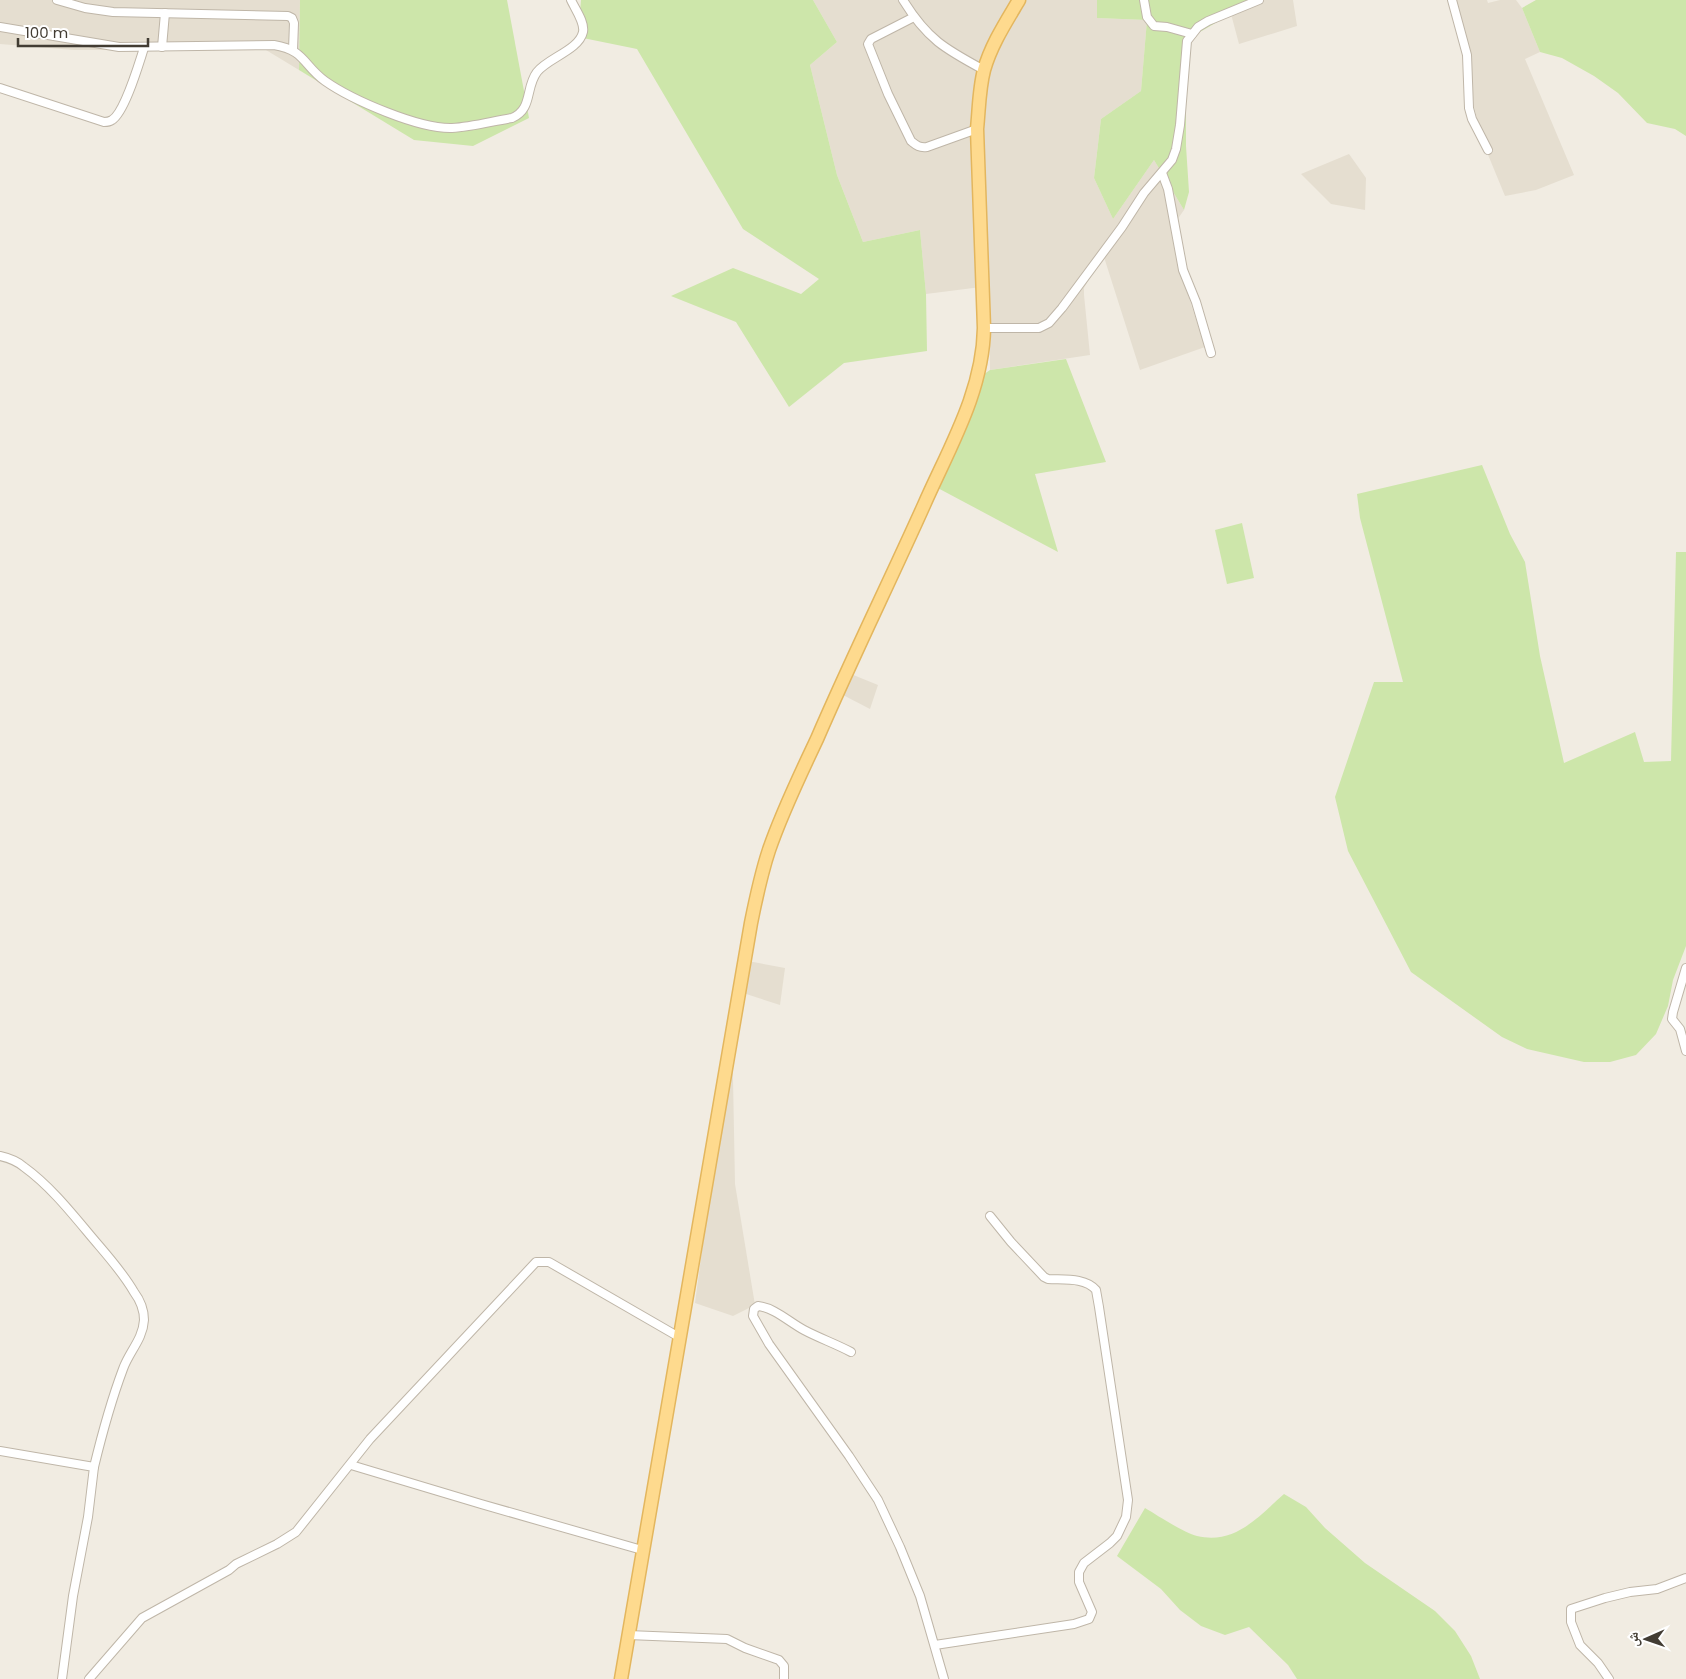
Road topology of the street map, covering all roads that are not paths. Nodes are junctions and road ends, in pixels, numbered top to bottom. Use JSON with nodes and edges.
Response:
{"nodes":[{"id":1,"x":57,"y":0,"type":"edge"},
{"id":2,"x":571,"y":0,"type":"edge"},
{"id":3,"x":903,"y":0,"type":"edge"},
{"id":4,"x":1019,"y":0,"type":"edge"},
{"id":5,"x":1144,"y":0,"type":"edge"},
{"id":6,"x":1259,"y":0,"type":"edge"},
{"id":7,"x":1452,"y":0,"type":"edge"},
{"id":8,"x":165,"y":13,"type":"junction"},
{"id":9,"x":914,"y":17,"type":"junction"},
{"id":10,"x":0,"y":27,"type":"edge"},
{"id":11,"x":1192,"y":34,"type":"junction"},
{"id":12,"x":162,"y":47,"type":"junction"},
{"id":13,"x":144,"y":48,"type":"junction"},
{"id":14,"x":294,"y":50,"type":"junction"},
{"id":15,"x":984,"y":70,"type":"junction"},
{"id":16,"x":0,"y":88,"type":"edge"},
{"id":17,"x":977,"y":129,"type":"junction"},
{"id":18,"x":1488,"y":150,"type":"dead end"},
{"id":19,"x":1162,"y":173,"type":"junction"},
{"id":20,"x":984,"y":328,"type":"junction"},
{"id":21,"x":1211,"y":353,"type":"dead end"},
{"id":22,"x":1686,"y":968,"type":"edge"},
{"id":23,"x":1686,"y":1050,"type":"edge"},
{"id":24,"x":0,"y":1156,"type":"edge"},
{"id":25,"x":990,"y":1216,"type":"dead end"},
{"id":26,"x":679,"y":1337,"type":"junction"},
{"id":27,"x":851,"y":1352,"type":"dead end"},
{"id":28,"x":0,"y":1451,"type":"edge"},
{"id":29,"x":351,"y":1464,"type":"junction"},
{"id":30,"x":94,"y":1467,"type":"junction"},
{"id":31,"x":642,"y":1550,"type":"junction"},
{"id":32,"x":1686,"y":1578,"type":"edge"},
{"id":33,"x":628,"y":1635,"type":"junction"},
{"id":34,"x":935,"y":1645,"type":"junction"},
{"id":35,"x":62,"y":1679,"type":"edge"},
{"id":36,"x":89,"y":1679,"type":"edge"},
{"id":37,"x":621,"y":1679,"type":"edge"},
{"id":38,"x":784,"y":1679,"type":"edge"},
{"id":39,"x":944,"y":1679,"type":"edge"},
{"id":40,"x":1609,"y":1679,"type":"edge"}],
"edges":[{"from":1,"to":8,"type":"street"},
{"from":2,"to":14,"type":"street"},
{"from":3,"to":9,"type":"street"},
{"from":4,"to":15,"type":"main road"},
{"from":5,"to":11,"type":"street"},
{"from":6,"to":11,"type":"street"},
{"from":7,"to":18,"type":"street"},
{"from":8,"to":12,"type":"street"},
{"from":8,"to":14,"type":"street"},
{"from":9,"to":15,"type":"street"},
{"from":9,"to":17,"type":"street"},
{"from":10,"to":13,"type":"street"},
{"from":11,"to":19,"type":"street"},
{"from":12,"to":13,"type":"street"},
{"from":12,"to":14,"type":"street"},
{"from":13,"to":16,"type":"street"},
{"from":15,"to":17,"type":"main road"},
{"from":17,"to":20,"type":"main road"},
{"from":19,"to":20,"type":"street"},
{"from":19,"to":21,"type":"street"},
{"from":20,"to":26,"type":"main road"},
{"from":22,"to":23,"type":"street"},
{"from":24,"to":30,"type":"street"},
{"from":25,"to":34,"type":"street"},
{"from":26,"to":29,"type":"street"},
{"from":26,"to":31,"type":"main road"},
{"from":27,"to":34,"type":"street"},
{"from":28,"to":30,"type":"street"},
{"from":29,"to":31,"type":"street"},
{"from":29,"to":36,"type":"street"},
{"from":30,"to":35,"type":"street"},
{"from":31,"to":33,"type":"main road"},
{"from":32,"to":40,"type":"street"},
{"from":33,"to":37,"type":"main road"},
{"from":33,"to":38,"type":"street"},
{"from":34,"to":39,"type":"street"}]}
